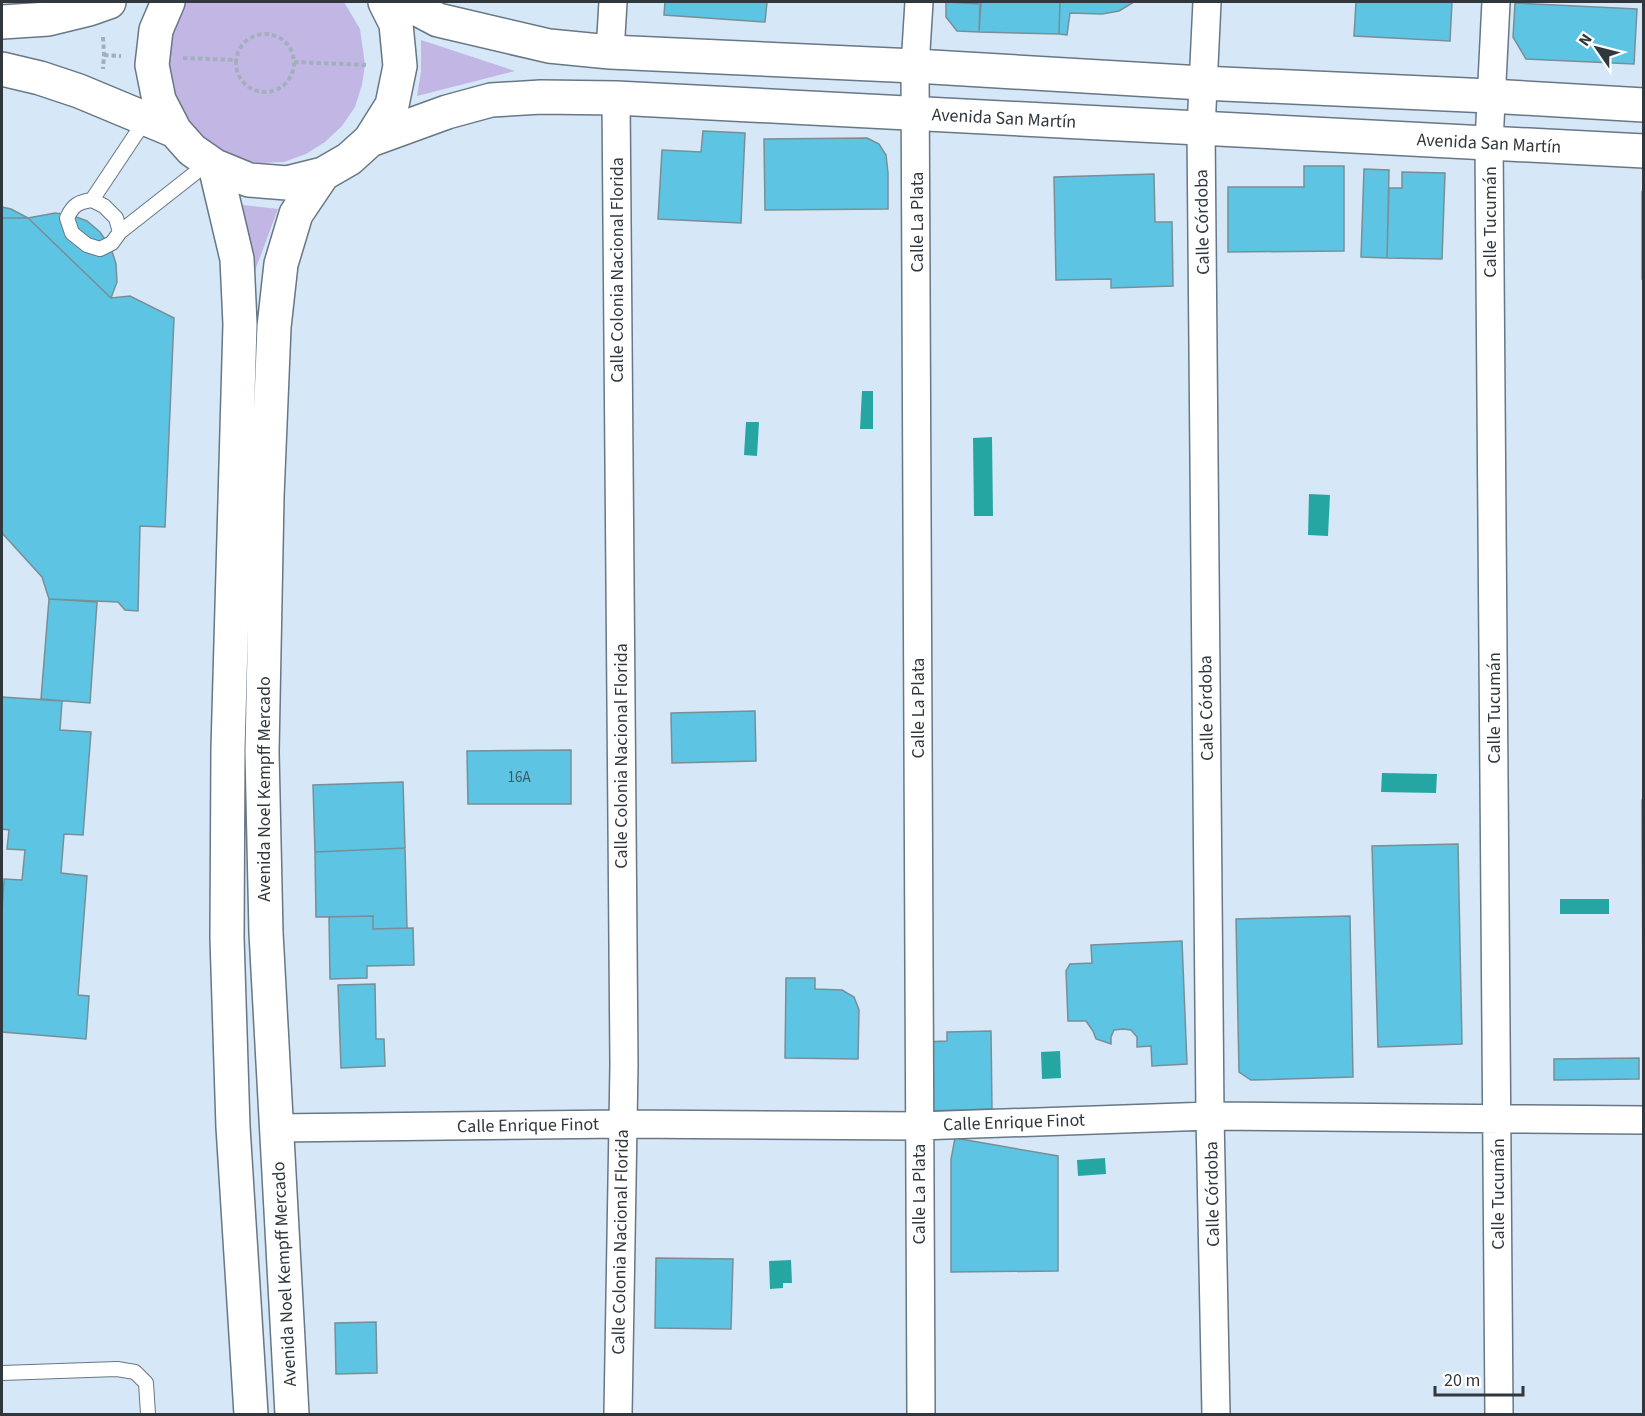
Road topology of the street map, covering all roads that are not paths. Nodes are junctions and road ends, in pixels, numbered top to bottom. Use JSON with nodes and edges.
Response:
{"nodes":[{"id":1,"x":109,"y":2,"type":"edge"},
{"id":2,"x":168,"y":2,"type":"edge"},
{"id":3,"x":385,"y":2,"type":"edge"},
{"id":4,"x":404,"y":2,"type":"edge"},
{"id":5,"x":613,"y":2,"type":"edge"},
{"id":6,"x":920,"y":2,"type":"edge"},
{"id":7,"x":1207,"y":2,"type":"edge"},
{"id":8,"x":1496,"y":2,"type":"edge"},
{"id":9,"x":2,"y":22,"type":"edge"},
{"id":10,"x":610,"y":52,"type":"junction"},
{"id":11,"x":915,"y":66,"type":"junction"},
{"id":12,"x":2,"y":69,"type":"edge"},
{"id":13,"x":1202,"y":83,"type":"junction"},
{"id":14,"x":1490,"y":96,"type":"junction"},
{"id":15,"x":616,"y":98,"type":"junction"},
{"id":16,"x":1644,"y":105,"type":"edge"},
{"id":17,"x":916,"y":114,"type":"junction"},
{"id":18,"x":160,"y":116,"type":"junction"},
{"id":19,"x":1201,"y":129,"type":"junction"},
{"id":20,"x":370,"y":140,"type":"junction"},
{"id":21,"x":1489,"y":142,"type":"junction"},
{"id":22,"x":1644,"y":151,"type":"edge"},
{"id":23,"x":212,"y":164,"type":"junction"},
{"id":24,"x":323,"y":174,"type":"junction"},
{"id":25,"x":92,"y":200,"type":"junction"},
{"id":26,"x":120,"y":232,"type":"junction"},
{"id":27,"x":1210,"y":1116,"type":"junction"},
{"id":28,"x":1497,"y":1119,"type":"junction"},
{"id":29,"x":1644,"y":1120,"type":"edge"},
{"id":30,"x":622,"y":1124,"type":"junction"},
{"id":31,"x":919,"y":1126,"type":"junction"},
{"id":32,"x":276,"y":1128,"type":"junction"},
{"id":33,"x":2,"y":1373,"type":"edge"},
{"id":34,"x":148,"y":1414,"type":"edge"},
{"id":35,"x":251,"y":1414,"type":"edge"},
{"id":36,"x":292,"y":1414,"type":"edge"},
{"id":37,"x":618,"y":1414,"type":"edge"},
{"id":38,"x":921,"y":1414,"type":"edge"},
{"id":39,"x":1215,"y":1414,"type":"edge"},
{"id":40,"x":1499,"y":1414,"type":"edge"}],
"edges":[{"from":1,"to":9,"type":"main road"},
{"from":2,"to":18,"type":"main road"},
{"from":3,"to":20,"type":"main road"},
{"from":4,"to":10,"type":"main road"},
{"from":5,"to":10,"type":"street"},
{"from":6,"to":11,"type":"street","name":"Calle La Plata"},
{"from":7,"to":13,"type":"street","name":"Calle Córdoba"},
{"from":8,"to":14,"type":"street","name":"Calle Tucumán"},
{"from":10,"to":11,"type":"main road"},
{"from":11,"to":13,"type":"main road"},
{"from":11,"to":17,"type":"street","name":"Calle La Plata"},
{"from":12,"to":18,"type":"main road"},
{"from":13,"to":14,"type":"main road"},
{"from":13,"to":19,"type":"street","name":"Calle Córdoba"},
{"from":14,"to":16,"type":"main road"},
{"from":14,"to":21,"type":"street","name":"Calle Tucumán"},
{"from":15,"to":17,"type":"main road","name":"Avenida San Martín"},
{"from":15,"to":20,"type":"main road","name":"Avenida San Martín"},
{"from":15,"to":30,"type":"street","name":"Calle Colonia Nacional Florida"},
{"from":17,"to":19,"type":"main road","name":"Avenida San Martín"},
{"from":17,"to":31,"type":"street","name":"Calle La Plata"},
{"from":18,"to":23,"type":"main road"},
{"from":18,"to":25,"type":"lane"},
{"from":19,"to":21,"type":"main road","name":"Avenida San Martín"},
{"from":19,"to":27,"type":"street","name":"Calle Córdoba"},
{"from":20,"to":24,"type":"main road"},
{"from":21,"to":22,"type":"main road","name":"Avenida San Martín"},
{"from":21,"to":28,"type":"street","name":"Calle Tucumán"},
{"from":23,"to":24,"type":"main road"},
{"from":23,"to":26,"type":"lane"},
{"from":23,"to":35,"type":"main road","name":"Avenida Noel Kempff Mercado"},
{"from":24,"to":32,"type":"main road","name":"Avenida Noel Kempff Mercado"},
{"from":25,"to":26,"type":"lane"},
{"from":25,"to":26,"type":"lane"},
{"from":27,"to":28,"type":"street","name":"Calle Enrique Finot"},
{"from":27,"to":31,"type":"street","name":"Calle Enrique Finot"},
{"from":27,"to":39,"type":"street","name":"Calle Córdoba"},
{"from":28,"to":29,"type":"street","name":"Calle Enrique Finot"},
{"from":28,"to":40,"type":"street","name":"Calle Tucumán"},
{"from":30,"to":31,"type":"street","name":"Calle Enrique Finot"},
{"from":30,"to":32,"type":"street","name":"Calle Enrique Finot"},
{"from":30,"to":37,"type":"street","name":"Calle Colonia Nacional Florida"},
{"from":31,"to":38,"type":"street","name":"Calle La Plata"},
{"from":32,"to":36,"type":"main road","name":"Avenida Noel Kempff Mercado"},
{"from":33,"to":34,"type":"lane"},
{"from":35,"to":36,"type":"main road"}]}
